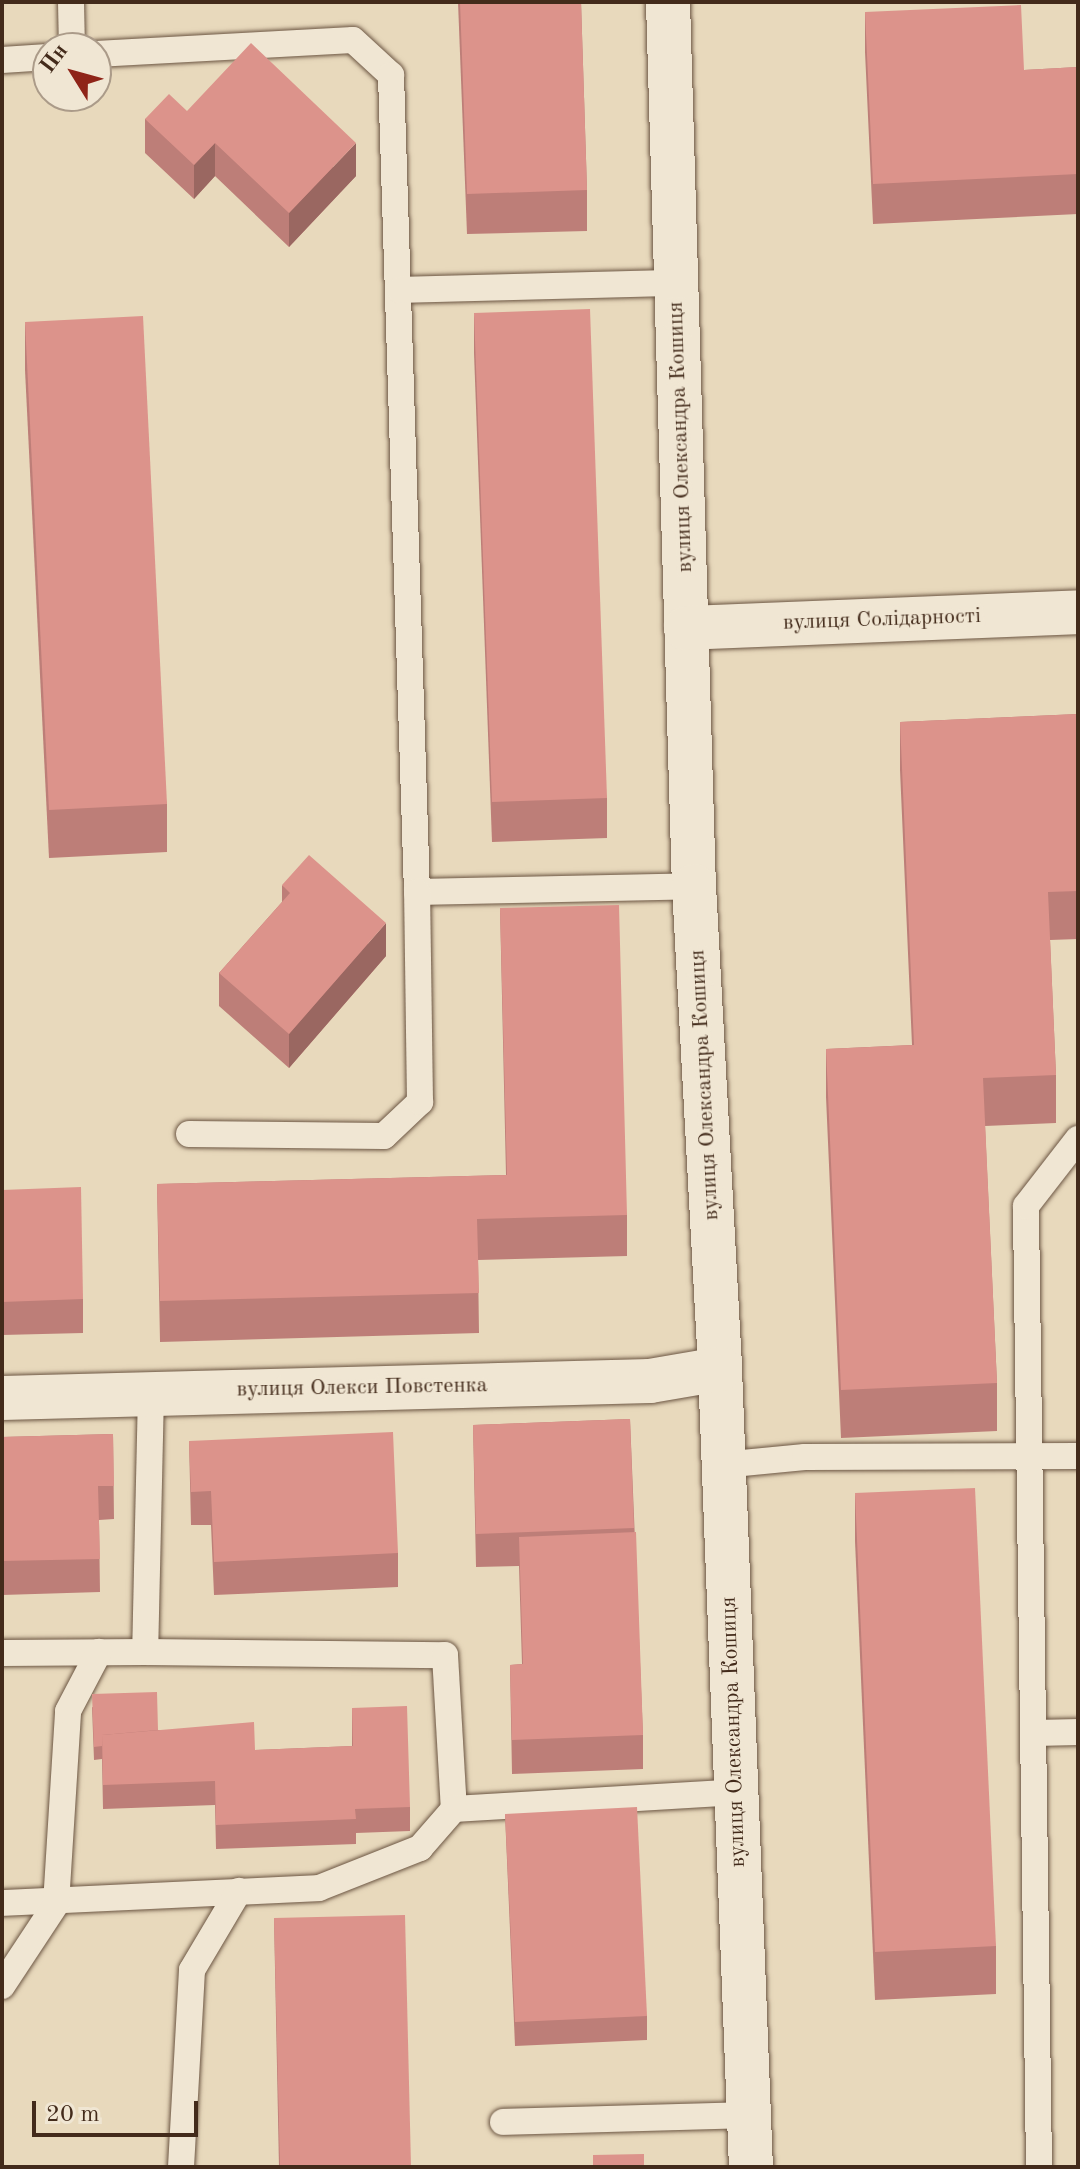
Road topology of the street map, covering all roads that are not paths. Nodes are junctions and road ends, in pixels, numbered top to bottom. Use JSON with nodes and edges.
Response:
{"nodes":[{"id":1,"x":71,"y":2,"type":"edge"},
{"id":2,"x":668,"y":2,"type":"edge"},
{"id":3,"x":72,"y":32,"type":"edge"},
{"id":4,"x":112,"y":53,"type":"edge"},
{"id":5,"x":32,"y":58,"type":"edge"},
{"id":6,"x":2,"y":60,"type":"edge"},
{"id":7,"x":676,"y":283,"type":"junction"},
{"id":8,"x":400,"y":290,"type":"junction"},
{"id":9,"x":1078,"y":612,"type":"edge"},
{"id":10,"x":686,"y":628,"type":"junction"},
{"id":11,"x":694,"y":886,"type":"junction"},
{"id":12,"x":417,"y":892,"type":"junction"},
{"id":13,"x":189,"y":1134,"type":"dead end"},
{"id":14,"x":1078,"y":1139,"type":"edge"},
{"id":15,"x":720,"y":1369,"type":"junction"},
{"id":16,"x":151,"y":1393,"type":"junction"},
{"id":17,"x":2,"y":1398,"type":"edge"},
{"id":18,"x":1078,"y":1456,"type":"edge"},
{"id":19,"x":1032,"y":1457,"type":"junction"},
{"id":20,"x":722,"y":1465,"type":"junction"},
{"id":21,"x":99,"y":1652,"type":"junction"},
{"id":22,"x":145,"y":1652,"type":"junction"},
{"id":23,"x":2,"y":1653,"type":"edge"},
{"id":24,"x":1078,"y":1732,"type":"edge"},
{"id":25,"x":1036,"y":1733,"type":"junction"},
{"id":26,"x":737,"y":1792,"type":"junction"},
{"id":27,"x":454,"y":1809,"type":"junction"},
{"id":28,"x":239,"y":1891,"type":"junction"},
{"id":29,"x":2,"y":1903,"type":"edge"},
{"id":30,"x":56,"y":1904,"type":"junction"},
{"id":31,"x":2,"y":1986,"type":"edge"},
{"id":32,"x":747,"y":2115,"type":"junction"},
{"id":33,"x":503,"y":2122,"type":"dead end"},
{"id":34,"x":181,"y":2167,"type":"edge"},
{"id":35,"x":751,"y":2167,"type":"edge"},
{"id":36,"x":1039,"y":2167,"type":"edge"}],
"edges":[{"from":1,"to":3,"type":"lane"},
{"from":2,"to":7,"type":"street","name":"вулиця Олександра Кошиця"},
{"from":4,"to":8,"type":"lane"},
{"from":5,"to":6,"type":"lane"},
{"from":7,"to":8,"type":"lane"},
{"from":7,"to":10,"type":"street","name":"вулиця Олександра Кошиця"},
{"from":8,"to":12,"type":"lane"},
{"from":9,"to":10,"type":"street","name":"вулиця Солідарності"},
{"from":10,"to":11,"type":"street","name":"вулиця Олександра Кошиця"},
{"from":11,"to":12,"type":"lane"},
{"from":11,"to":15,"type":"street","name":"вулиця Олександра Кошиця"},
{"from":12,"to":13,"type":"lane"},
{"from":14,"to":19,"type":"lane"},
{"from":15,"to":16,"type":"street","name":"вулиця Олекси Повстенка"},
{"from":15,"to":20,"type":"street","name":"вулиця Олександра Кошиця"},
{"from":16,"to":17,"type":"street","name":"вулиця Олекси Повстенка"},
{"from":16,"to":22,"type":"lane"},
{"from":18,"to":19,"type":"lane"},
{"from":19,"to":20,"type":"lane"},
{"from":19,"to":25,"type":"lane"},
{"from":20,"to":26,"type":"street","name":"вулиця Олександра Кошиця"},
{"from":21,"to":22,"type":"lane"},
{"from":21,"to":23,"type":"lane"},
{"from":21,"to":30,"type":"lane"},
{"from":22,"to":27,"type":"lane"},
{"from":24,"to":25,"type":"lane"},
{"from":25,"to":36,"type":"lane"},
{"from":26,"to":27,"type":"lane"},
{"from":26,"to":32,"type":"street","name":"вулиця Олександра Кошиця"},
{"from":27,"to":28,"type":"lane"},
{"from":28,"to":30,"type":"lane"},
{"from":28,"to":34,"type":"lane"},
{"from":29,"to":30,"type":"lane"},
{"from":30,"to":31,"type":"lane"},
{"from":32,"to":33,"type":"lane"},
{"from":32,"to":35,"type":"street","name":"вулиця Олександра Кошиця"}]}
